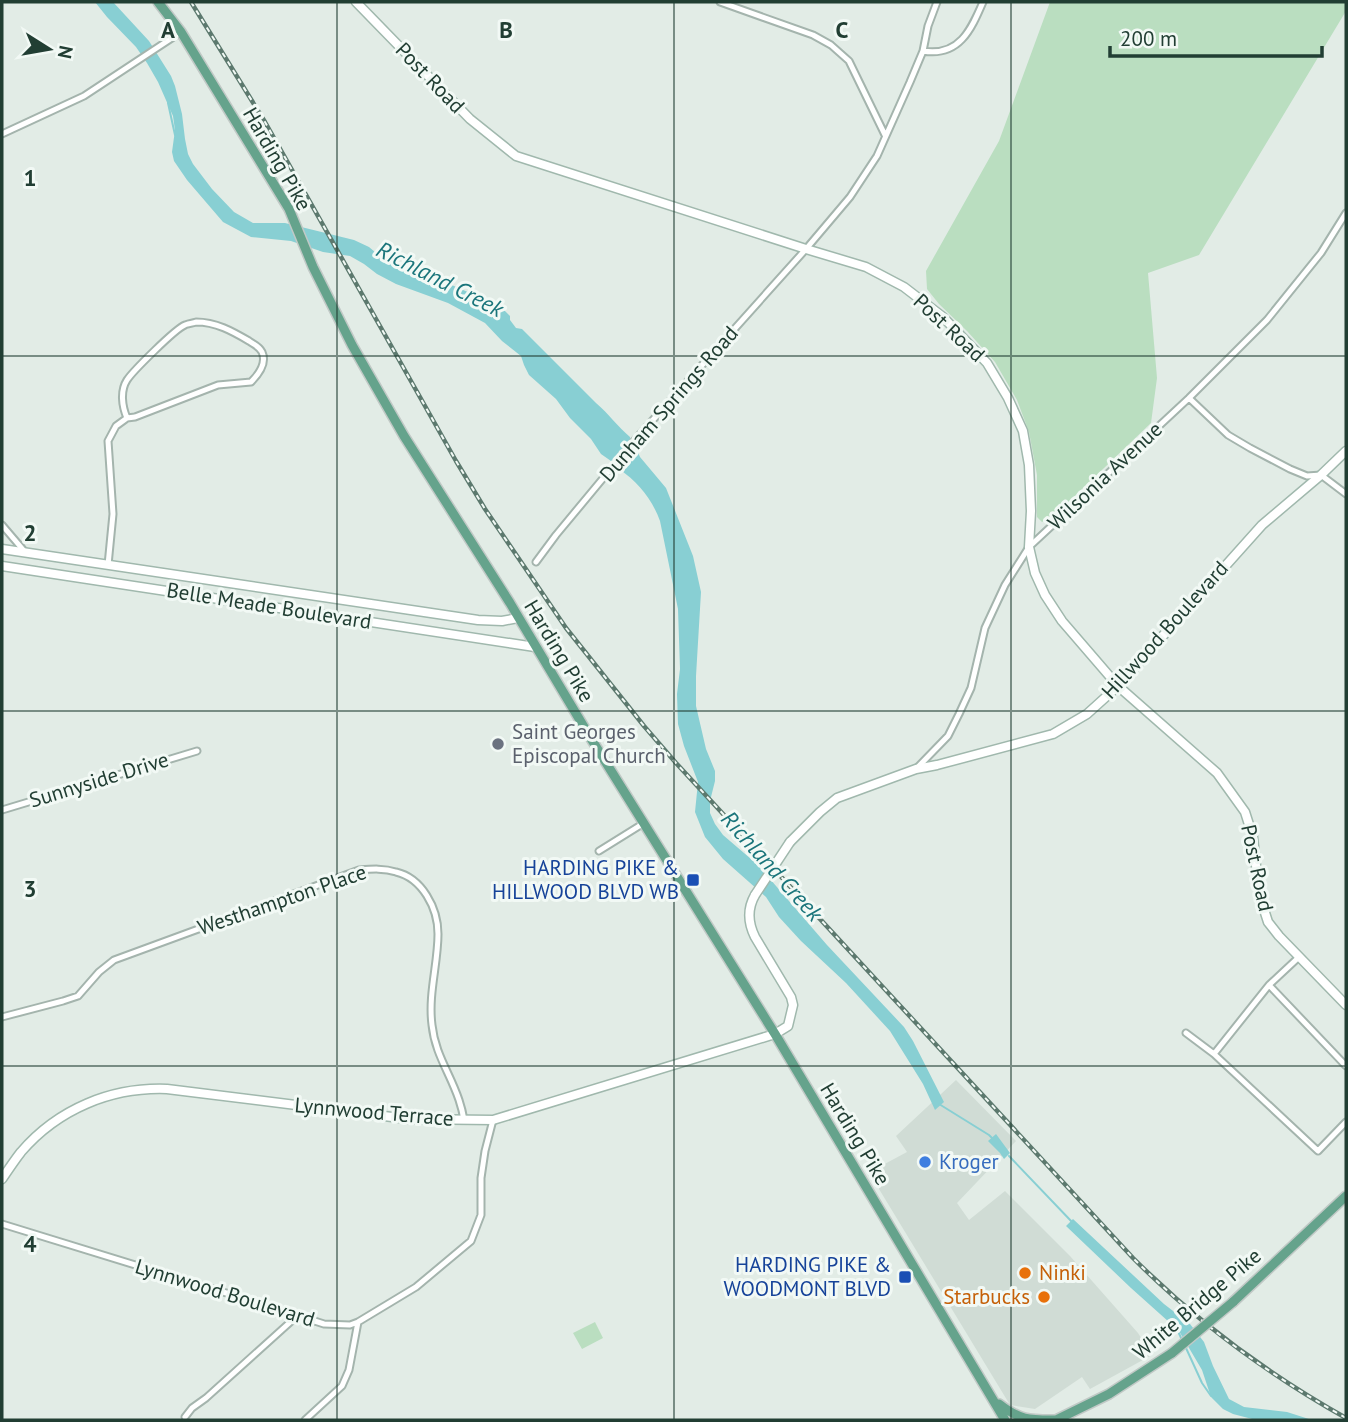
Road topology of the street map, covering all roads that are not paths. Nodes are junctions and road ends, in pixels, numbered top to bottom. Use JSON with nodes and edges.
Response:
{"nodes":[{"id":1,"x":158,"y":2,"type":"edge"},
{"id":2,"x":356,"y":2,"type":"edge"},
{"id":3,"x":720,"y":2,"type":"edge"},
{"id":4,"x":937,"y":2,"type":"edge"},
{"id":5,"x":983,"y":2,"type":"edge"},
{"id":6,"x":181,"y":32,"type":"junction"},
{"id":7,"x":923,"y":51,"type":"junction"},
{"id":8,"x":2,"y":134,"type":"edge"},
{"id":9,"x":885,"y":135,"type":"junction"},
{"id":10,"x":1346,"y":213,"type":"edge"},
{"id":11,"x":806,"y":249,"type":"junction"},
{"id":12,"x":1189,"y":398,"type":"junction"},
{"id":13,"x":127,"y":418,"type":"junction"},
{"id":14,"x":1346,"y":451,"type":"edge"},
{"id":15,"x":1321,"y":475,"type":"junction"},
{"id":16,"x":1346,"y":494,"type":"edge"},
{"id":17,"x":2,"y":525,"type":"edge"},
{"id":18,"x":1030,"y":547,"type":"junction"},
{"id":19,"x":2,"y":549,"type":"edge"},
{"id":20,"x":27,"y":553,"type":"junction"},
{"id":21,"x":536,"y":562,"type":"dead end"},
{"id":22,"x":108,"y":565,"type":"junction"},
{"id":23,"x":2,"y":566,"type":"edge"},
{"id":24,"x":24,"y":569,"type":"junction"},
{"id":25,"x":105,"y":581,"type":"junction"},
{"id":26,"x":282,"y":592,"type":"junction"},
{"id":27,"x":373,"y":605,"type":"junction"},
{"id":28,"x":280,"y":608,"type":"junction"},
{"id":29,"x":435,"y":614,"type":"junction"},
{"id":30,"x":518,"y":618,"type":"junction"},
{"id":31,"x":370,"y":621,"type":"junction"},
{"id":32,"x":432,"y":631,"type":"junction"},
{"id":33,"x":536,"y":648,"type":"junction"},
{"id":34,"x":1118,"y":686,"type":"junction"},
{"id":35,"x":197,"y":751,"type":"dead end"},
{"id":36,"x":916,"y":769,"type":"junction"},
{"id":37,"x":2,"y":810,"type":"edge"},
{"id":38,"x":644,"y":823,"type":"junction"},
{"id":39,"x":599,"y":851,"type":"dead end"},
{"id":40,"x":1299,"y":957,"type":"junction"},
{"id":41,"x":1269,"y":985,"type":"junction"},
{"id":42,"x":1346,"y":1005,"type":"edge"},
{"id":43,"x":2,"y":1017,"type":"edge"},
{"id":44,"x":1186,"y":1033,"type":"dead end"},
{"id":45,"x":775,"y":1034,"type":"junction"},
{"id":46,"x":1213,"y":1054,"type":"junction"},
{"id":47,"x":1346,"y":1066,"type":"edge"},
{"id":48,"x":464,"y":1120,"type":"junction"},
{"id":49,"x":493,"y":1120,"type":"junction"},
{"id":50,"x":1346,"y":1122,"type":"edge"},
{"id":51,"x":2,"y":1179,"type":"edge"},
{"id":52,"x":1346,"y":1196,"type":"edge"},
{"id":53,"x":2,"y":1224,"type":"edge"},
{"id":54,"x":297,"y":1316,"type":"junction"},
{"id":55,"x":358,"y":1322,"type":"junction"},
{"id":56,"x":994,"y":1400,"type":"junction"},
{"id":57,"x":185,"y":1417,"type":"dead end"},
{"id":58,"x":304,"y":1420,"type":"edge"},
{"id":59,"x":1006,"y":1420,"type":"edge"},
{"id":60,"x":1056,"y":1420,"type":"edge"}],
"edges":[{"from":1,"to":6,"type":"main road","name":"Harding Pike"},
{"from":2,"to":11,"type":"street","name":"Post Road"},
{"from":3,"to":9,"type":"street"},
{"from":4,"to":7,"type":"street","name":"Dunham Springs Road"},
{"from":5,"to":7,"type":"street"},
{"from":6,"to":8,"type":"street"},
{"from":6,"to":30,"type":"main road","name":"Harding Pike"},
{"from":7,"to":9,"type":"street","name":"Dunham Springs Road"},
{"from":9,"to":11,"type":"street","name":"Dunham Springs Road"},
{"from":10,"to":12,"type":"street","name":"Wilsonia Avenue"},
{"from":11,"to":18,"type":"street","name":"Post Road"},
{"from":11,"to":21,"type":"street","name":"Dunham Springs Road"},
{"from":12,"to":15,"type":"street"},
{"from":12,"to":18,"type":"street","name":"Wilsonia Avenue"},
{"from":13,"to":13,"type":"street"},
{"from":13,"to":22,"type":"street"},
{"from":14,"to":15,"type":"street","name":"Hillwood Boulevard"},
{"from":15,"to":16,"type":"street"},
{"from":15,"to":34,"type":"street","name":"Hillwood Boulevard"},
{"from":17,"to":20,"type":"street"},
{"from":18,"to":34,"type":"street","name":"Post Road"},
{"from":18,"to":36,"type":"street","name":"Wilsonia Avenue"},
{"from":19,"to":20,"type":"street","name":"Belle Meade Boulevard"},
{"from":20,"to":22,"type":"street","name":"Belle Meade Boulevard"},
{"from":20,"to":24,"type":"street"},
{"from":22,"to":25,"type":"street"},
{"from":22,"to":26,"type":"street","name":"Belle Meade Boulevard"},
{"from":23,"to":24,"type":"street","name":"Belle Meade Boulevard"},
{"from":24,"to":25,"type":"street","name":"Belle Meade Boulevard"},
{"from":25,"to":28,"type":"street","name":"Belle Meade Boulevard"},
{"from":26,"to":27,"type":"street","name":"Belle Meade Boulevard"},
{"from":26,"to":28,"type":"street"},
{"from":27,"to":29,"type":"street","name":"Belle Meade Boulevard"},
{"from":27,"to":31,"type":"street"},
{"from":28,"to":31,"type":"street","name":"Belle Meade Boulevard"},
{"from":29,"to":30,"type":"street","name":"Belle Meade Boulevard"},
{"from":29,"to":32,"type":"street"},
{"from":30,"to":33,"type":"main road","name":"Harding Pike"},
{"from":31,"to":32,"type":"street","name":"Belle Meade Boulevard"},
{"from":32,"to":33,"type":"street","name":"Belle Meade Boulevard"},
{"from":33,"to":38,"type":"main road","name":"Harding Pike"},
{"from":34,"to":36,"type":"street","name":"Hillwood Boulevard"},
{"from":34,"to":40,"type":"street","name":"Post Road"},
{"from":35,"to":37,"type":"street","name":"Sunnyside Drive"},
{"from":36,"to":45,"type":"street","name":"Hillwood Boulevard","bridge":true},
{"from":38,"to":39,"type":"street"},
{"from":38,"to":45,"type":"main road","name":"Harding Pike"},
{"from":40,"to":41,"type":"street"},
{"from":40,"to":42,"type":"street","name":"Post Road"},
{"from":41,"to":46,"type":"street"},
{"from":41,"to":47,"type":"street"},
{"from":43,"to":48,"type":"street","name":"Westhampton Place"},
{"from":44,"to":46,"type":"street"},
{"from":45,"to":49,"type":"street","name":"Lynnwood Terrace"},
{"from":45,"to":56,"type":"main road","name":"Harding Pike"},
{"from":46,"to":50,"type":"street"},
{"from":48,"to":49,"type":"street","name":"Lynnwood Terrace"},
{"from":48,"to":51,"type":"street","name":"Lynnwood Terrace"},
{"from":49,"to":55,"type":"street","name":"Lynnwood Boulevard"},
{"from":52,"to":60,"type":"main road","name":"White Bridge Pike","bridge":true},
{"from":53,"to":54,"type":"street","name":"Lynnwood Boulevard"},
{"from":54,"to":55,"type":"street","name":"Lynnwood Boulevard"},
{"from":54,"to":57,"type":"street"},
{"from":55,"to":58,"type":"street"},
{"from":56,"to":59,"type":"main road","name":"Harding Pike"},
{"from":56,"to":60,"type":"main road"}]}
